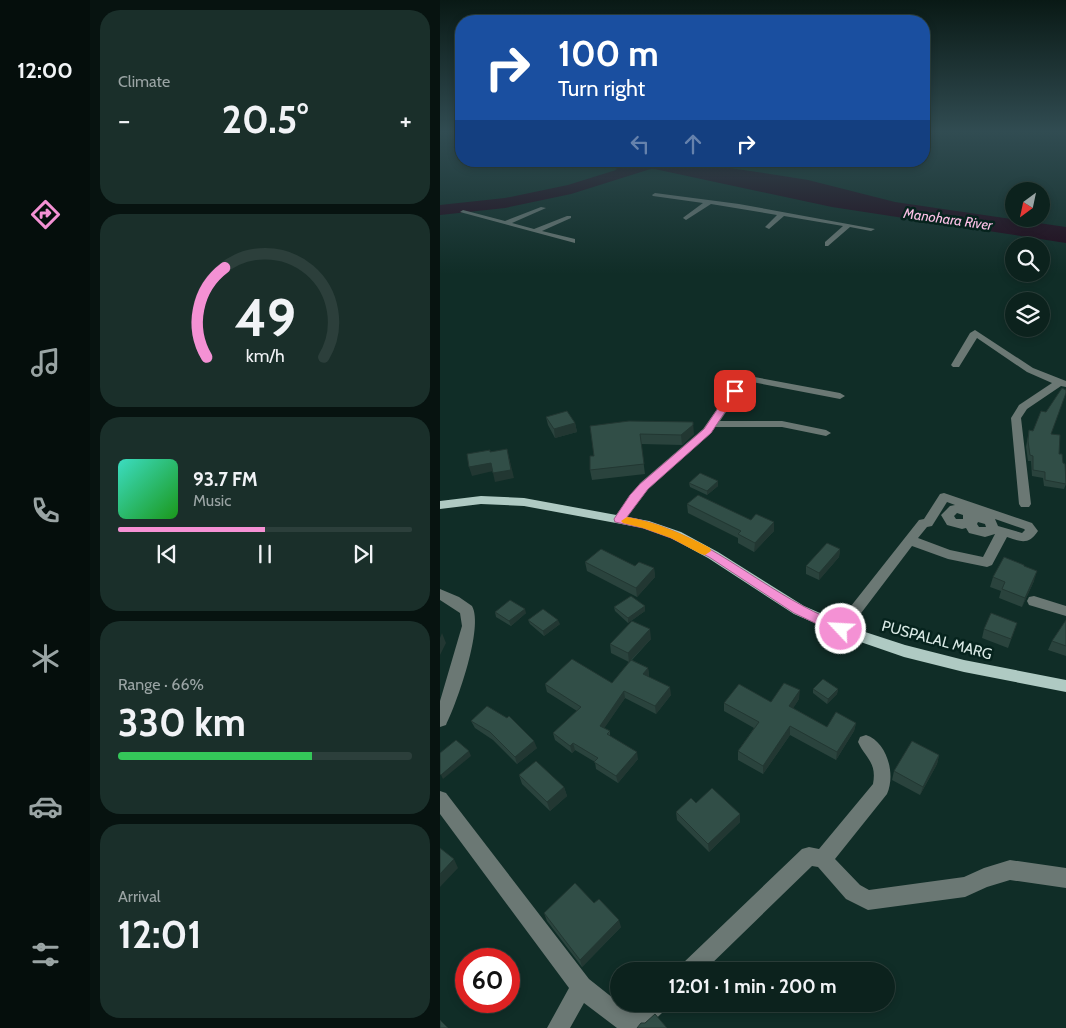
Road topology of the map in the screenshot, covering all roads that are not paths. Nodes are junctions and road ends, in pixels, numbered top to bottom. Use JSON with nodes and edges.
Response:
{"nodes":[{"id":1,"x":655,"y":195,"type":"dead end"},
{"id":2,"x":710,"y":202,"type":"junction"},
{"id":3,"x":543,"y":208,"type":"dead end"},
{"id":4,"x":464,"y":212,"type":"dead end"},
{"id":5,"x":782,"y":214,"type":"junction"},
{"id":6,"x":569,"y":216,"type":"dead end"},
{"id":7,"x":686,"y":218,"type":"dead end"},
{"id":8,"x":506,"y":223,"type":"junction"},
{"id":9,"x":848,"y":225,"type":"junction"},
{"id":10,"x":769,"y":228,"type":"dead end"},
{"id":11,"x":871,"y":230,"type":"dead end"},
{"id":12,"x":534,"y":231,"type":"junction"},
{"id":13,"x":572,"y":241,"type":"dead end"},
{"id":14,"x":828,"y":244,"type":"dead end"},
{"id":15,"x":956,"y":365,"type":"dead end"},
{"id":16,"x":1062,"y":384,"type":"edge"},
{"id":17,"x":840,"y":396,"type":"dead end"},
{"id":18,"x":713,"y":424,"type":"junction"},
{"id":19,"x":826,"y":433,"type":"dead end"},
{"id":20,"x":1026,"y":504,"type":"dead end"},
{"id":21,"x":440,"y":505,"type":"edge"},
{"id":22,"x":619,"y":519,"type":"junction"},
{"id":23,"x":970,"y":521,"type":"dead end"},
{"id":24,"x":998,"y":530,"type":"junction"},
{"id":25,"x":910,"y":540,"type":"junction"},
{"id":26,"x":440,"y":594,"type":"edge"},
{"id":27,"x":1034,"y":601,"type":"dead end"},
{"id":28,"x":1066,"y":611,"type":"edge"},
{"id":29,"x":841,"y":629,"type":"junction"},
{"id":30,"x":1066,"y":686,"type":"edge"},
{"id":31,"x":440,"y":720,"type":"edge"},
{"id":32,"x":866,"y":742,"type":"dead end"},
{"id":33,"x":440,"y":799,"type":"edge"},
{"id":34,"x":822,"y":859,"type":"junction"},
{"id":35,"x":1066,"y":878,"type":"edge"},
{"id":36,"x":698,"y":962,"type":"edge"},
{"id":37,"x":581,"y":987,"type":"junction"},
{"id":38,"x":610,"y":1009,"type":"edge"},
{"id":39,"x":614,"y":1012,"type":"edge"},
{"id":40,"x":647,"y":1012,"type":"edge"},
{"id":41,"x":558,"y":1028,"type":"edge"}],
"edges":[{"from":1,"to":2,"type":"street"},
{"from":2,"to":5,"type":"street"},
{"from":2,"to":7,"type":"street"},
{"from":3,"to":8,"type":"street"},
{"from":4,"to":8,"type":"street"},
{"from":5,"to":9,"type":"street"},
{"from":5,"to":10,"type":"street"},
{"from":6,"to":12,"type":"street"},
{"from":8,"to":12,"type":"street"},
{"from":9,"to":11,"type":"street"},
{"from":9,"to":14,"type":"street"},
{"from":12,"to":13,"type":"street"},
{"from":15,"to":16,"type":"street"},
{"from":16,"to":20,"type":"street"},
{"from":17,"to":18,"type":"street"},
{"from":18,"to":19,"type":"street"},
{"from":18,"to":22,"type":"street"},
{"from":21,"to":22,"type":"main road","name":"PUSPALAL MARG"},
{"from":22,"to":29,"type":"main road","name":"PUSPALAL MARG"},
{"from":23,"to":24,"type":"street"},
{"from":24,"to":25,"type":"street"},
{"from":24,"to":25,"type":"street"},
{"from":25,"to":29,"type":"street"},
{"from":26,"to":31,"type":"street"},
{"from":27,"to":28,"type":"street"},
{"from":29,"to":30,"type":"main road","name":"PUSPALAL MARG"},
{"from":32,"to":34,"type":"street"},
{"from":33,"to":37,"type":"street"},
{"from":34,"to":35,"type":"street"},
{"from":34,"to":36,"type":"street"},
{"from":37,"to":38,"type":"street"},
{"from":37,"to":41,"type":"street"},
{"from":39,"to":40,"type":"street"}]}
